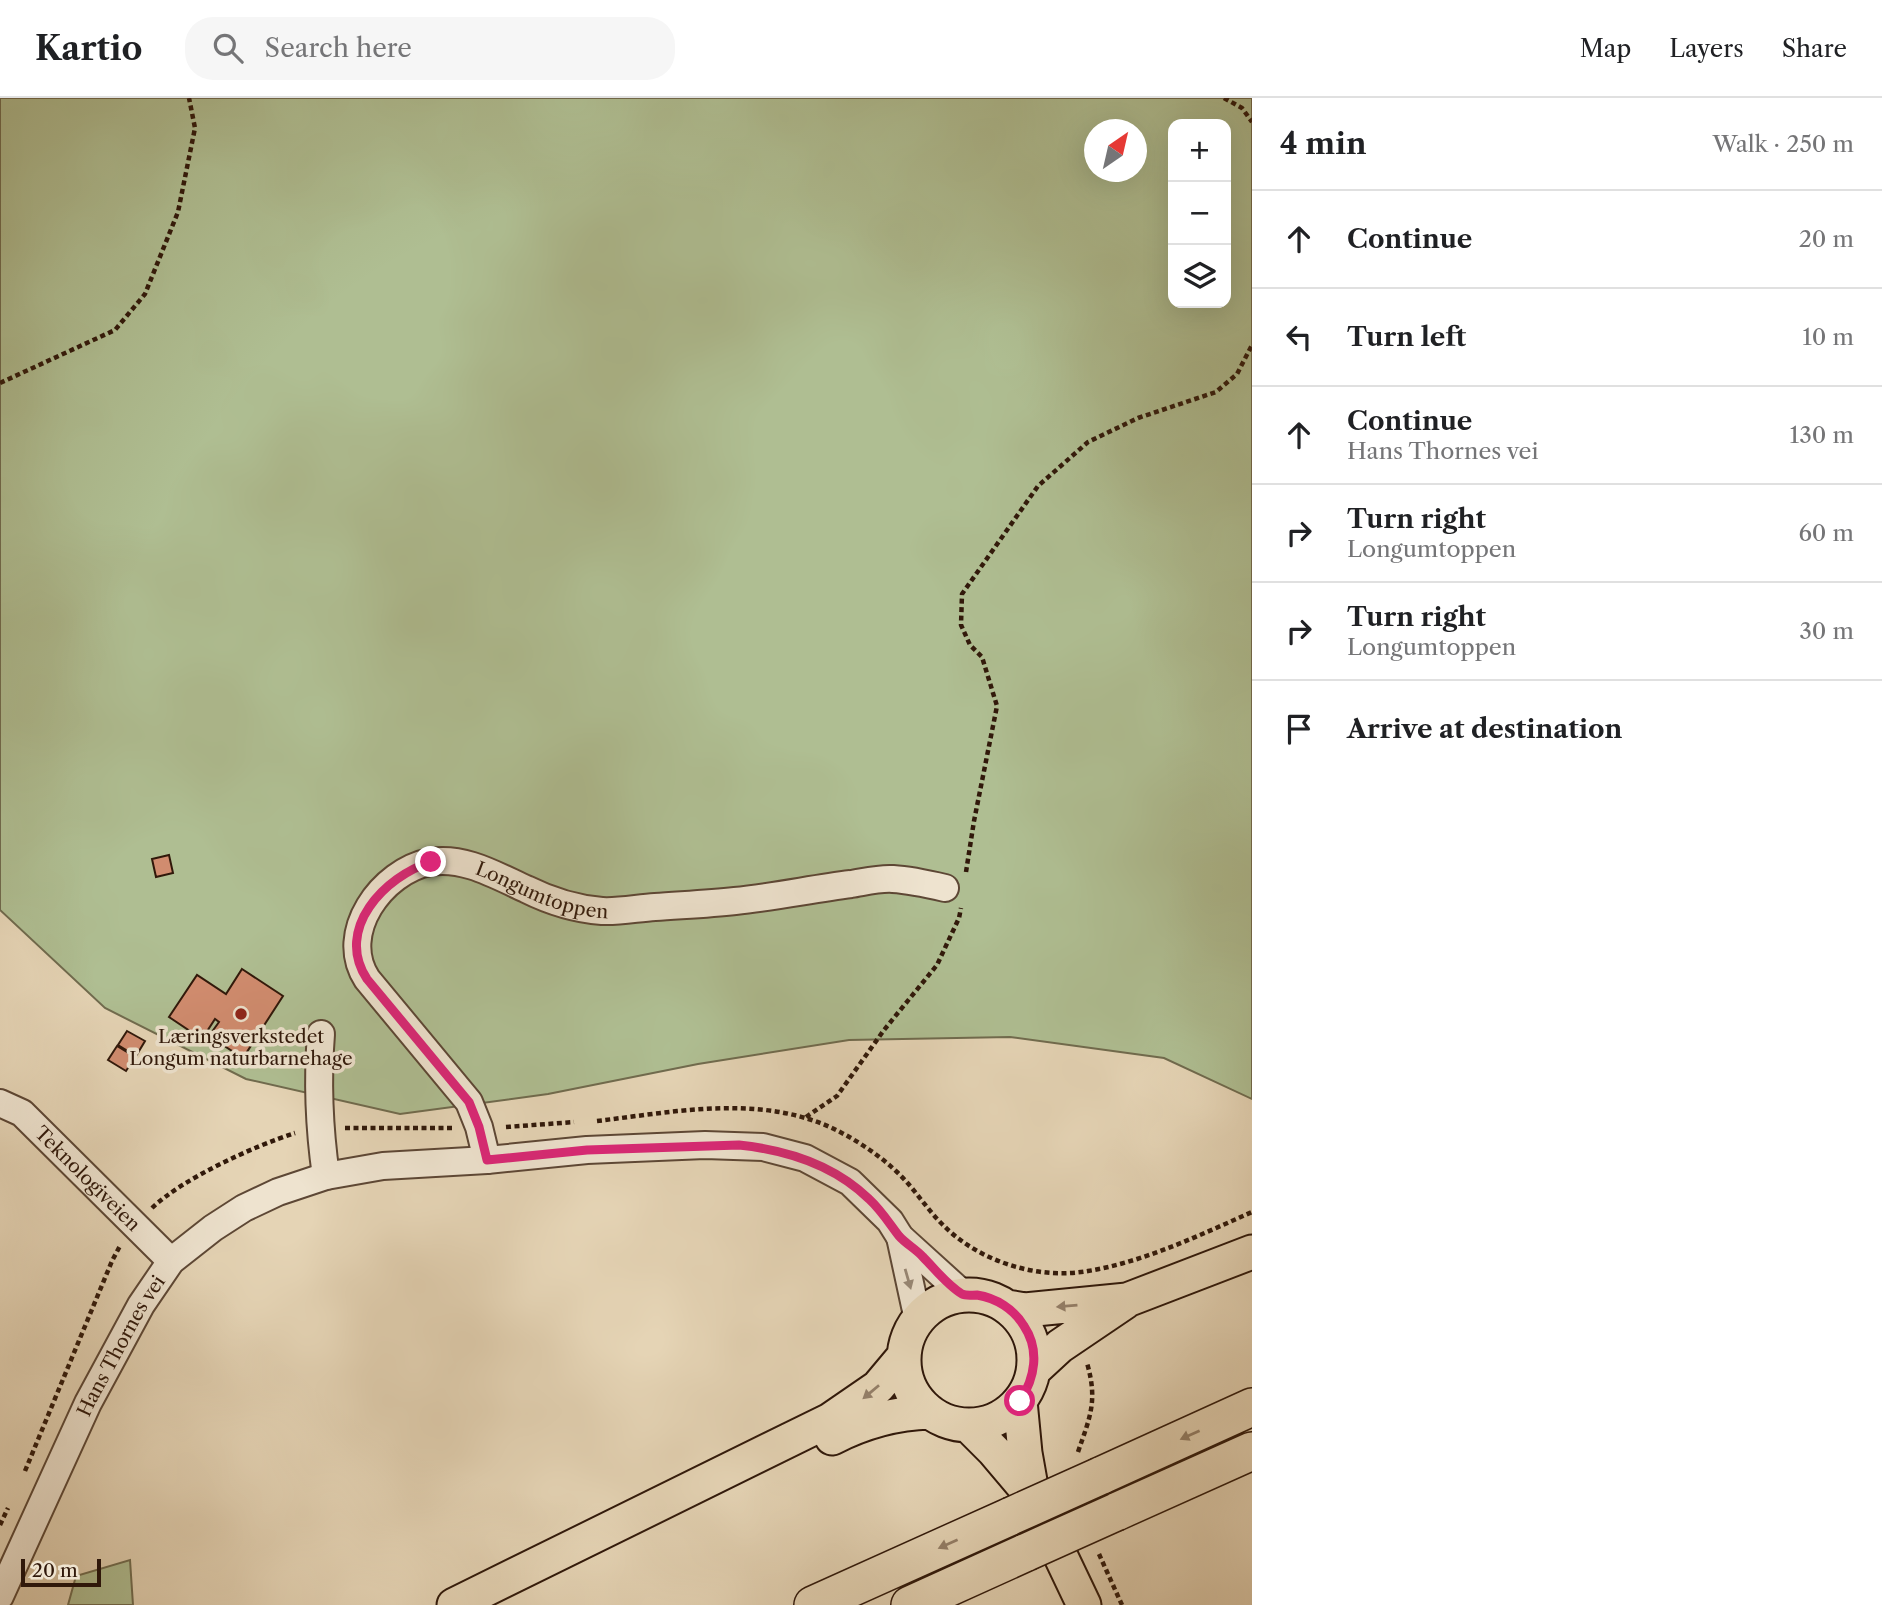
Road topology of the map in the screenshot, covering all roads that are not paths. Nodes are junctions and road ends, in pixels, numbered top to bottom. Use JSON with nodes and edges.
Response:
{"nodes":[{"id":1,"x":957,"y":890,"type":"road end"},
{"id":2,"x":321,"y":1034,"type":"dead end"},
{"id":3,"x":0,"y":1103,"type":"edge"},
{"id":4,"x":487,"y":1160,"type":"junction"},
{"id":5,"x":326,"y":1176,"type":"junction"},
{"id":6,"x":900,"y":1237,"type":"junction"},
{"id":7,"x":1252,"y":1252,"type":"edge"},
{"id":8,"x":171,"y":1261,"type":"junction"},
{"id":9,"x":964,"y":1295,"type":"junction"},
{"id":10,"x":1127,"y":1300,"type":"junction"},
{"id":11,"x":1007,"y":1307,"type":"junction"},
{"id":12,"x":918,"y":1320,"type":"junction"},
{"id":13,"x":904,"y":1356,"type":"junction"},
{"id":14,"x":1034,"y":1370,"type":"junction"},
{"id":15,"x":1020,"y":1401,"type":"junction"},
{"id":16,"x":1252,"y":1407,"type":"edge"},
{"id":17,"x":930,"y":1412,"type":"junction"},
{"id":18,"x":968,"y":1425,"type":"junction"},
{"id":19,"x":1252,"y":1451,"type":"edge"},
{"id":20,"x":1022,"y":1507,"type":"junction"},
{"id":21,"x":0,"y":1596,"type":"edge"},
{"id":22,"x":454,"y":1605,"type":"edge"},
{"id":23,"x":493,"y":1605,"type":"edge"},
{"id":24,"x":813,"y":1605,"type":"edge"},
{"id":25,"x":910,"y":1605,"type":"edge"},
{"id":26,"x":1084,"y":1605,"type":"edge"}],
"edges":[{"from":1,"to":4,"type":"street","name":"Longumtoppen"},
{"from":2,"to":5,"type":"street"},
{"from":3,"to":8,"type":"street","name":"Teknologiveien"},
{"from":4,"to":5,"type":"street","name":"Hans Thornes vei"},
{"from":4,"to":6,"type":"street","name":"Hans Thornes vei"},
{"from":5,"to":8,"type":"street","name":"Hans Thornes vei"},
{"from":6,"to":9,"type":"street","name":"Hans Thornes vei"},
{"from":6,"to":12,"type":"street","name":"Hans Thornes vei","one_way":true},
{"from":7,"to":10,"type":"main road"},
{"from":8,"to":21,"type":"street","name":"Hans Thornes vei"},
{"from":9,"to":11,"type":"main road"},
{"from":9,"to":12,"type":"main road"},
{"from":10,"to":11,"type":"main road","one_way":true},
{"from":10,"to":14,"type":"main road"},
{"from":11,"to":14,"type":"main road"},
{"from":12,"to":13,"type":"main road"},
{"from":13,"to":17,"type":"main road"},
{"from":13,"to":22,"type":"main road","one_way":true},
{"from":14,"to":15,"type":"main road"},
{"from":15,"to":18,"type":"main road"},
{"from":15,"to":20,"type":"main road"},
{"from":16,"to":20,"type":"highway","one_way":true,"bridge":true},
{"from":17,"to":18,"type":"main road"},
{"from":17,"to":23,"type":"main road"},
{"from":18,"to":20,"type":"main road"},
{"from":19,"to":25,"type":"highway","bridge":true},
{"from":20,"to":24,"type":"highway","one_way":true},
{"from":20,"to":26,"type":"main road"}]}
